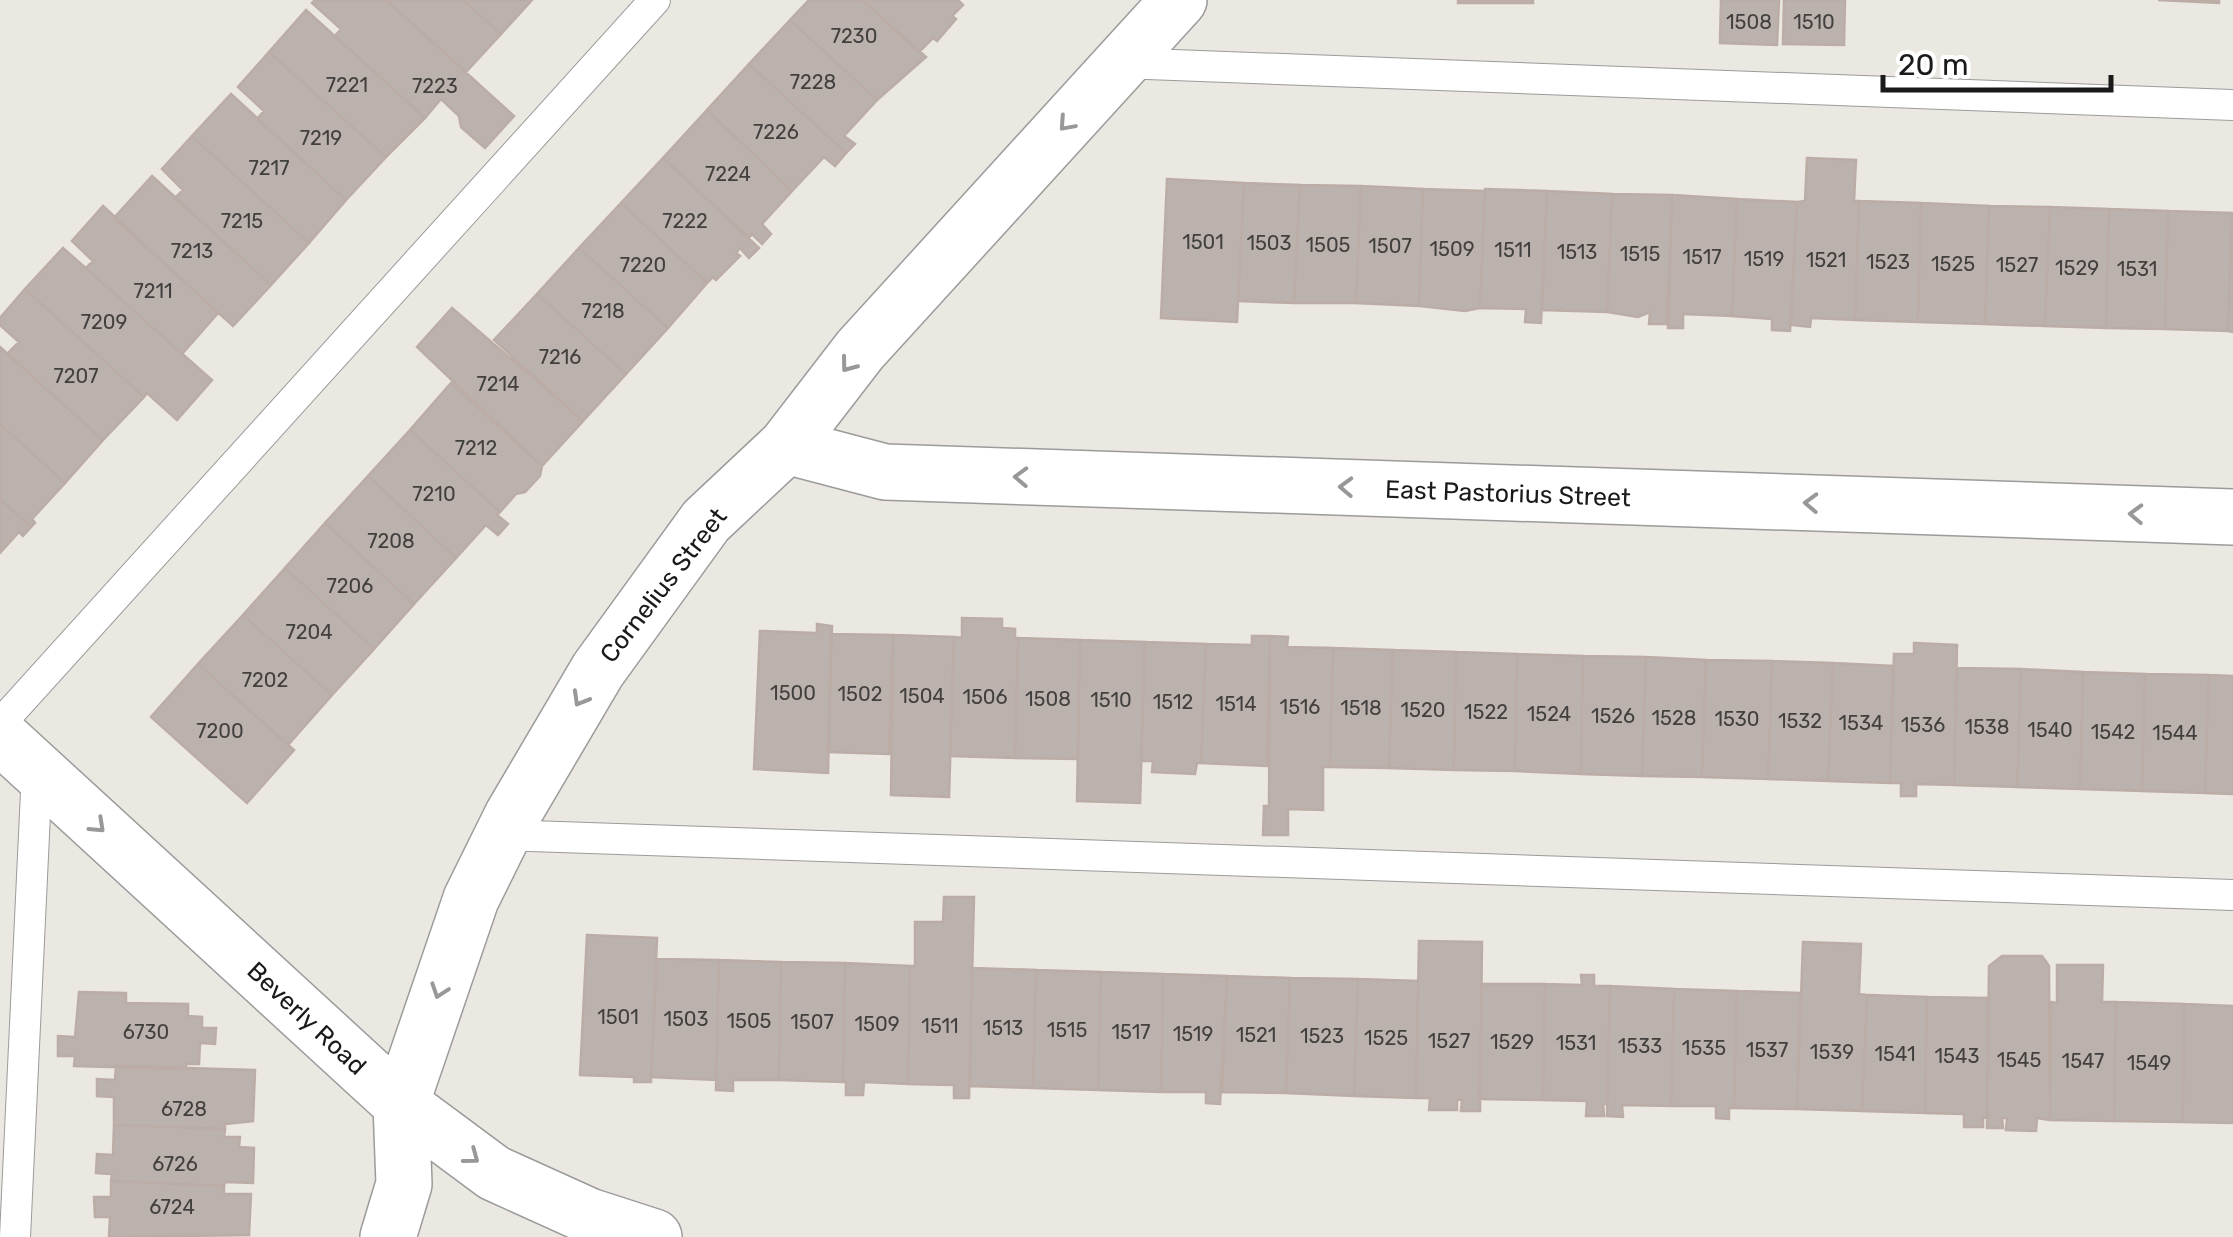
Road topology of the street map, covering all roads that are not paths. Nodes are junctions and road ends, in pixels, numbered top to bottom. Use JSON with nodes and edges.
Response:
{"nodes":[{"id":1,"x":655,"y":0,"type":"edge"},
{"id":2,"x":1179,"y":0,"type":"edge"},
{"id":3,"x":1121,"y":63,"type":"junction"},
{"id":4,"x":2233,"y":105,"type":"edge"},
{"id":5,"x":786,"y":446,"type":"junction"},
{"id":6,"x":2233,"y":517,"type":"edge"},
{"id":7,"x":0,"y":724,"type":"edge"},
{"id":8,"x":19,"y":754,"type":"edge"},
{"id":9,"x":503,"y":834,"type":"junction"},
{"id":10,"x":2233,"y":895,"type":"edge"},
{"id":11,"x":400,"y":1104,"type":"junction"},
{"id":12,"x":15,"y":1237,"type":"edge"},
{"id":13,"x":388,"y":1237,"type":"edge"},
{"id":14,"x":654,"y":1237,"type":"edge"}],
"edges":[{"from":1,"to":7,"type":"lane"},
{"from":2,"to":3,"type":"street","name":"Cornelius Street"},
{"from":3,"to":4,"type":"lane"},
{"from":3,"to":5,"type":"street","name":"Cornelius Street","one_way":true},
{"from":6,"to":5,"type":"street","name":"East Pastorius Street","one_way":true},
{"from":5,"to":9,"type":"street","name":"Cornelius Street","one_way":true},
{"from":8,"to":11,"type":"street","name":"Beverly Road","one_way":true},
{"from":8,"to":12,"type":"lane"},
{"from":9,"to":10,"type":"lane"},
{"from":9,"to":11,"type":"street","name":"Cornelius Street","one_way":true},
{"from":11,"to":13,"type":"street","name":"Cornelius Street"},
{"from":11,"to":14,"type":"street","name":"Beverly Road","one_way":true}]}
